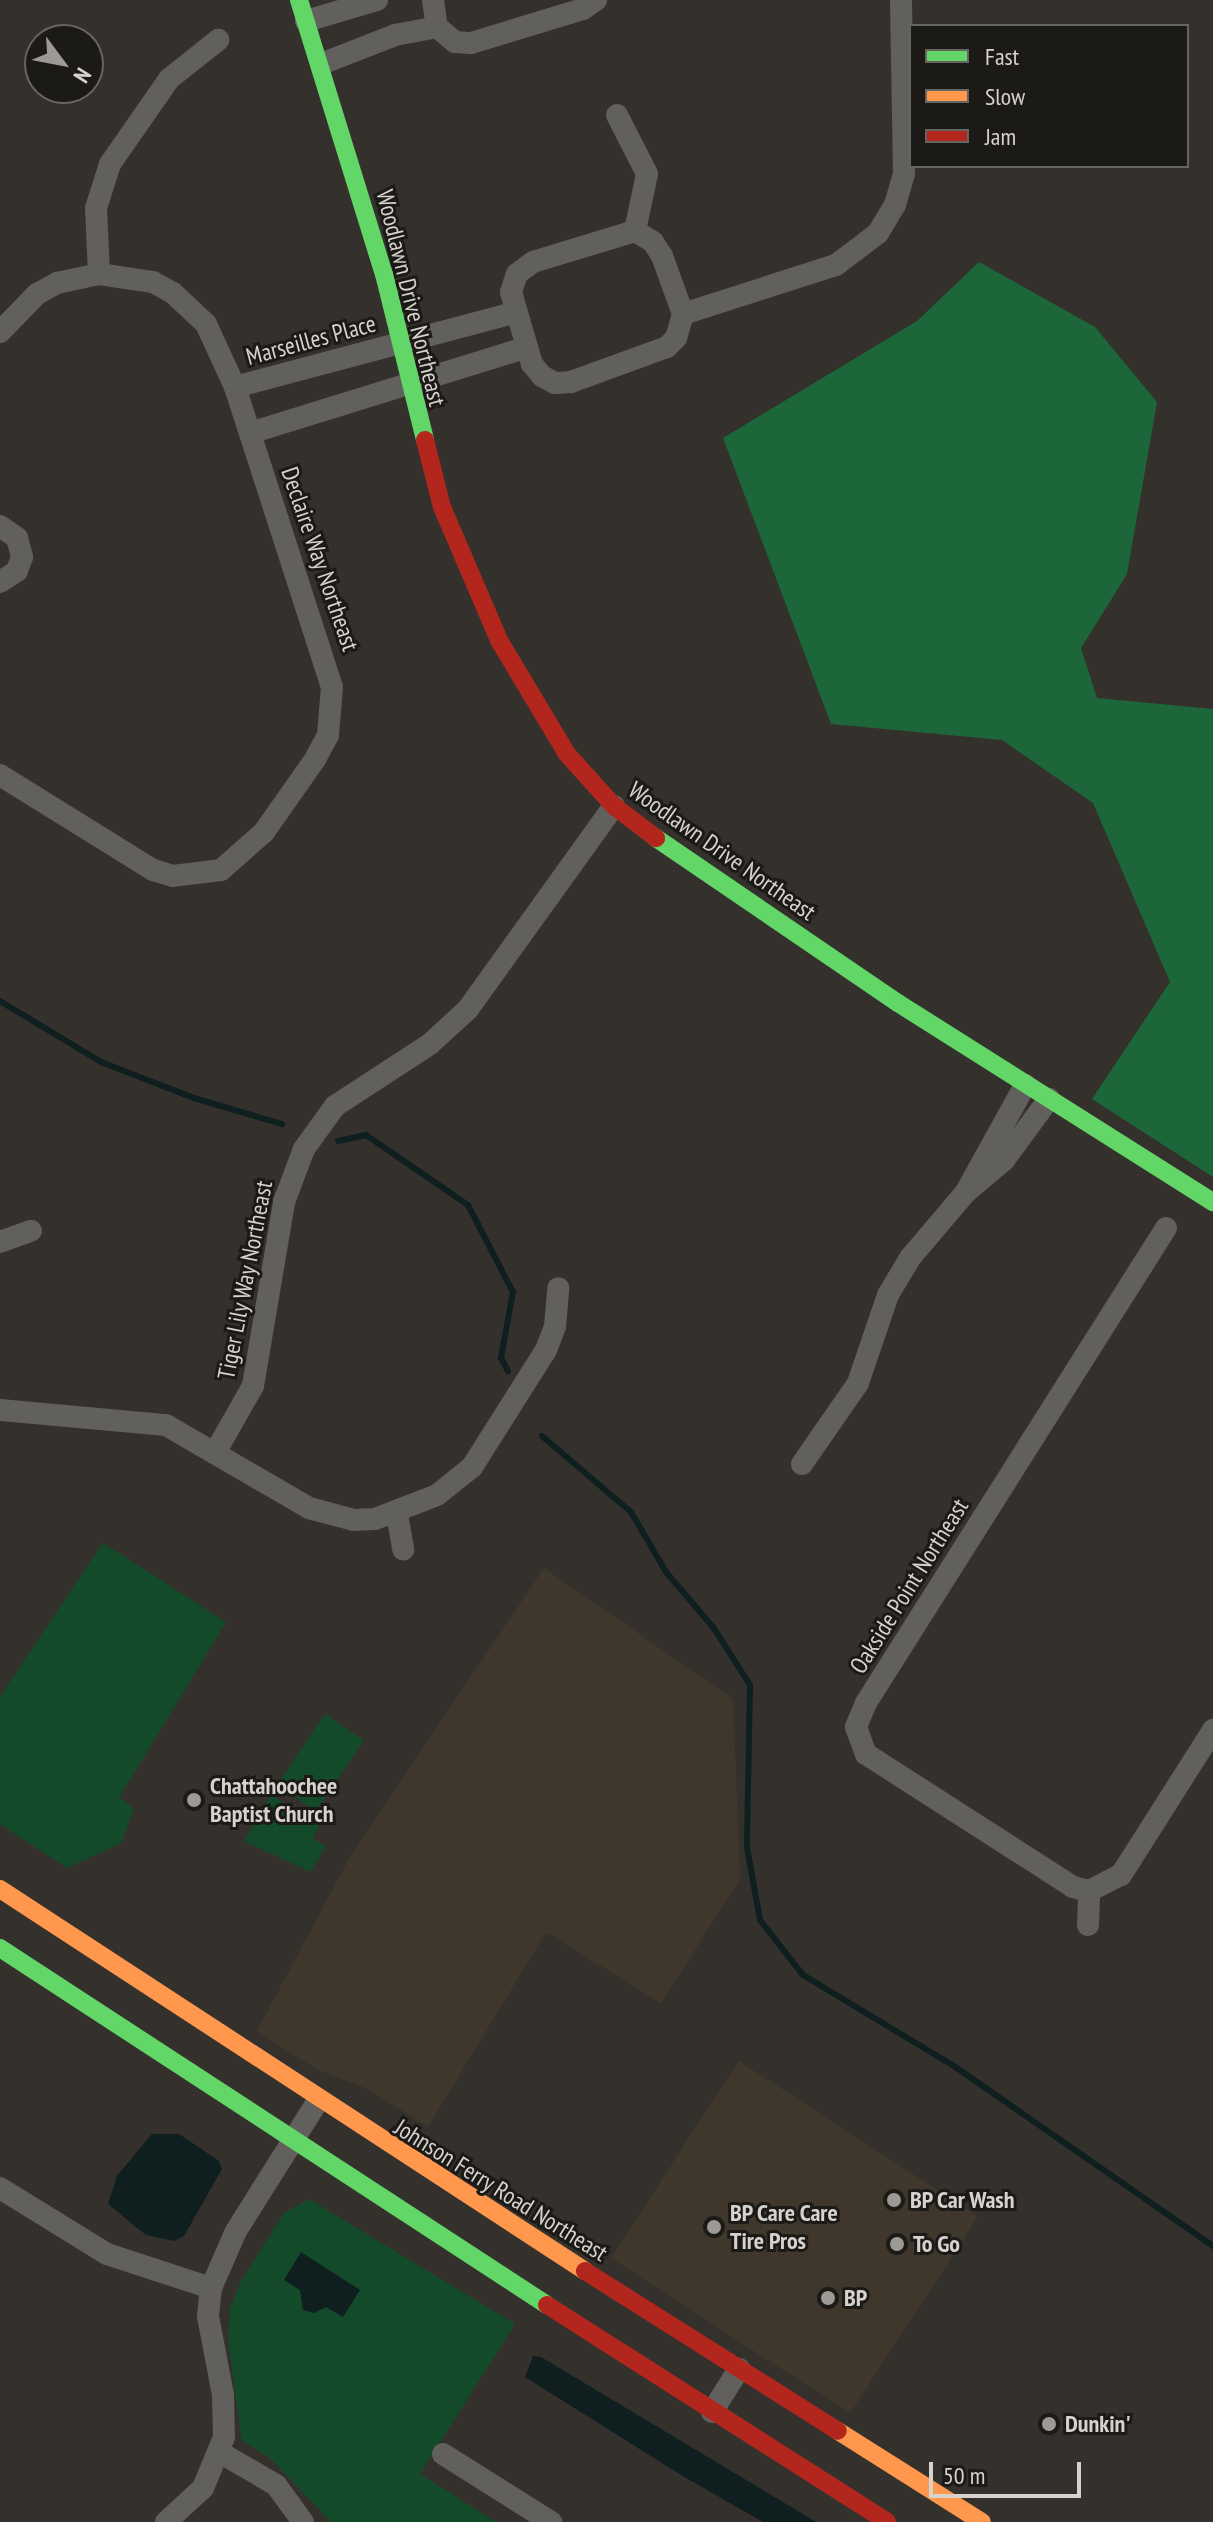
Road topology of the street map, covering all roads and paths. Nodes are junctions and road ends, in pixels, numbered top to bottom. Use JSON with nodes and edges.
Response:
{"nodes":[{"id":1,"x":377,"y":0,"type":"edge"},
{"id":2,"x":433,"y":0,"type":"edge"},
{"id":3,"x":596,"y":0,"type":"edge"},
{"id":4,"x":901,"y":0,"type":"edge"},
{"id":5,"x":303,"y":11,"type":"edge"},
{"id":6,"x":437,"y":27,"type":"junction"},
{"id":7,"x":218,"y":40,"type":"dead end"},
{"id":8,"x":321,"y":64,"type":"junction"},
{"id":9,"x":617,"y":115,"type":"dead end"},
{"id":10,"x":635,"y":231,"type":"junction"},
{"id":11,"x":99,"y":274,"type":"junction"},
{"id":12,"x":516,"y":312,"type":"junction"},
{"id":13,"x":683,"y":314,"type":"junction"},
{"id":14,"x":0,"y":332,"type":"edge"},
{"id":15,"x":400,"y":343,"type":"junction"},
{"id":16,"x":527,"y":347,"type":"junction"},
{"id":17,"x":409,"y":385,"type":"junction"},
{"id":18,"x":235,"y":387,"type":"junction"},
{"id":19,"x":250,"y":433,"type":"junction"},
{"id":20,"x":0,"y":526,"type":"edge"},
{"id":21,"x":0,"y":582,"type":"edge"},
{"id":22,"x":0,"y":775,"type":"edge"},
{"id":23,"x":614,"y":806,"type":"junction"},
{"id":24,"x":1025,"y":1085,"type":"junction"},
{"id":25,"x":1049,"y":1099,"type":"junction"},
{"id":26,"x":966,"y":1192,"type":"junction"},
{"id":27,"x":1213,"y":1202,"type":"edge"},
{"id":28,"x":1166,"y":1228,"type":"dead end"},
{"id":29,"x":31,"y":1231,"type":"dead end"},
{"id":30,"x":0,"y":1242,"type":"edge"},
{"id":31,"x":558,"y":1288,"type":"dead end"},
{"id":32,"x":0,"y":1410,"type":"edge"},
{"id":33,"x":216,"y":1451,"type":"junction"},
{"id":34,"x":802,"y":1464,"type":"dead end"},
{"id":35,"x":397,"y":1514,"type":"junction"},
{"id":36,"x":403,"y":1549,"type":"dead end"},
{"id":37,"x":1213,"y":1730,"type":"edge"},
{"id":38,"x":0,"y":1889,"type":"edge"},
{"id":39,"x":1089,"y":1891,"type":"junction"},
{"id":40,"x":1088,"y":1925,"type":"dead end"},
{"id":41,"x":0,"y":1948,"type":"edge"},
{"id":42,"x":318,"y":2101,"type":"junction"},
{"id":43,"x":292,"y":2143,"type":"junction"},
{"id":44,"x":0,"y":2188,"type":"edge"},
{"id":45,"x":211,"y":2288,"type":"junction"},
{"id":46,"x":739,"y":2369,"type":"junction"},
{"id":47,"x":712,"y":2412,"type":"junction"},
{"id":48,"x":221,"y":2453,"type":"junction"},
{"id":49,"x":443,"y":2454,"type":"dead end"},
{"id":50,"x":542,"y":2519,"type":"edge"},
{"id":51,"x":166,"y":2522,"type":"edge"},
{"id":52,"x":303,"y":2522,"type":"edge"},
{"id":53,"x":887,"y":2522,"type":"edge"},
{"id":54,"x":982,"y":2522,"type":"edge"}],
"edges":[{"from":1,"to":5,"type":"street"},
{"from":2,"to":6,"type":"street"},
{"from":3,"to":6,"type":"street"},
{"from":4,"to":13,"type":"street"},
{"from":5,"to":8,"type":"main road","name":"Woodlawn Drive Northeast"},
{"from":6,"to":8,"type":"street"},
{"from":7,"to":11,"type":"street"},
{"from":8,"to":15,"type":"main road","name":"Woodlawn Drive Northeast"},
{"from":9,"to":10,"type":"street"},
{"from":10,"to":12,"type":"street"},
{"from":10,"to":13,"type":"street"},
{"from":11,"to":14,"type":"street","name":"Declaire Way Northeast"},
{"from":11,"to":18,"type":"street","name":"Declaire Way Northeast"},
{"from":12,"to":15,"type":"street","name":"Marseilles Place"},
{"from":12,"to":16,"type":"street"},
{"from":13,"to":16,"type":"street"},
{"from":15,"to":17,"type":"main road","name":"Woodlawn Drive Northeast"},
{"from":15,"to":18,"type":"street","name":"Marseilles Place"},
{"from":16,"to":17,"type":"street"},
{"from":17,"to":19,"type":"street"},
{"from":17,"to":23,"type":"main road","name":"Woodlawn Drive Northeast"},
{"from":18,"to":19,"type":"street","name":"Declaire Way Northeast"},
{"from":19,"to":22,"type":"street","name":"Declaire Way Northeast"},
{"from":20,"to":21,"type":"street"},
{"from":23,"to":24,"type":"main road","name":"Woodlawn Drive Northeast"},
{"from":23,"to":33,"type":"street","name":"Tiger Lily Way Northeast"},
{"from":24,"to":25,"type":"main road","name":"Woodlawn Drive Northeast"},
{"from":24,"to":26,"type":"street"},
{"from":25,"to":26,"type":"street"},
{"from":25,"to":27,"type":"main road","name":"Woodlawn Drive Northeast"},
{"from":26,"to":34,"type":"street"},
{"from":28,"to":39,"type":"street","name":"Oakside Point Northeast"},
{"from":29,"to":30,"type":"street"},
{"from":31,"to":35,"type":"street"},
{"from":32,"to":33,"type":"street"},
{"from":33,"to":35,"type":"street"},
{"from":35,"to":36,"type":"street"},
{"from":37,"to":39,"type":"street"},
{"from":38,"to":42,"type":"main road","name":"Johnson Ferry Road Northeast"},
{"from":39,"to":40,"type":"street"},
{"from":41,"to":43,"type":"main road"},
{"from":42,"to":43,"type":"street"},
{"from":42,"to":46,"type":"main road","name":"Johnson Ferry Road Northeast"},
{"from":43,"to":45,"type":"street"},
{"from":43,"to":47,"type":"main road"},
{"from":44,"to":45,"type":"street"},
{"from":45,"to":48,"type":"street"},
{"from":46,"to":47,"type":"street"},
{"from":46,"to":54,"type":"main road","name":"Johnson Ferry Road Northeast"},
{"from":47,"to":53,"type":"main road"},
{"from":48,"to":51,"type":"street"},
{"from":48,"to":52,"type":"street"},
{"from":49,"to":50,"type":"street"}]}
